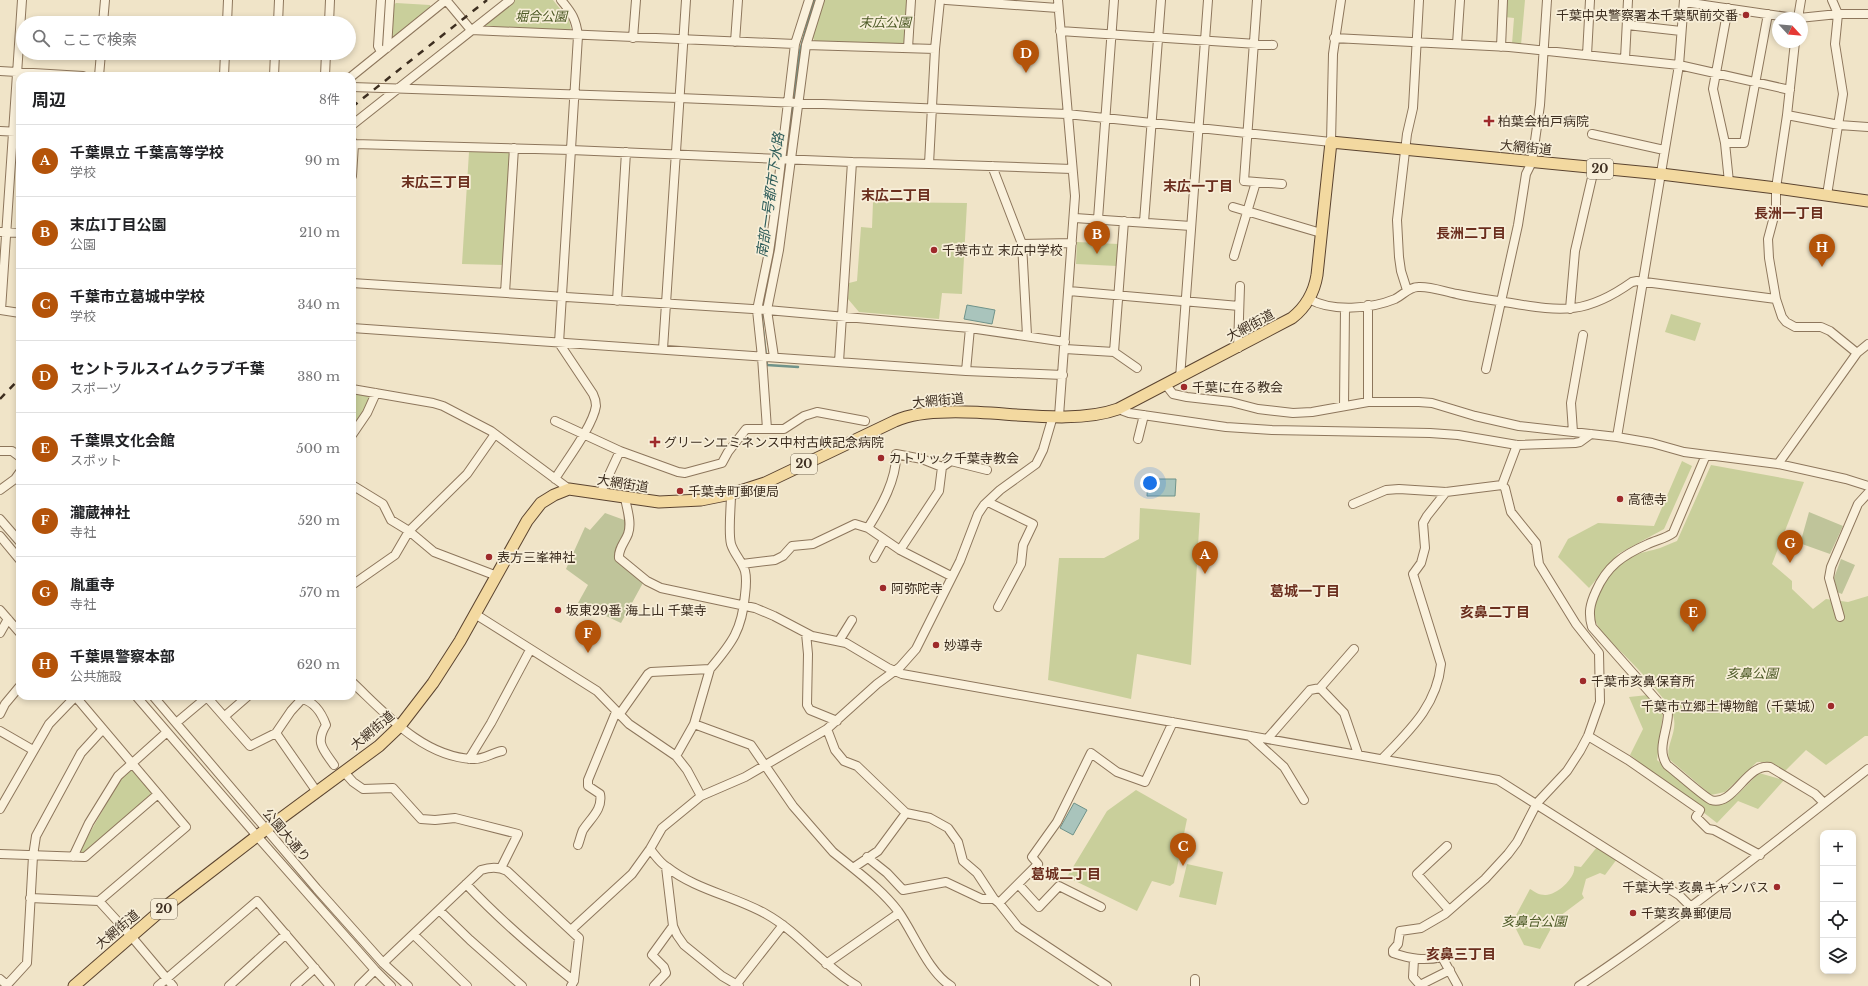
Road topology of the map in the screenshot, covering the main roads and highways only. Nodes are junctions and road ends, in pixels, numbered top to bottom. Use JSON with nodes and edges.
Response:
{"nodes":[{"id":1,"x":1868,"y":201,"type":"edge"},
{"id":2,"x":74,"y":986,"type":"edge"}],
"edges":[{"from":1,"to":2,"type":"main road","name":"大網街道","number":"20"}]}
